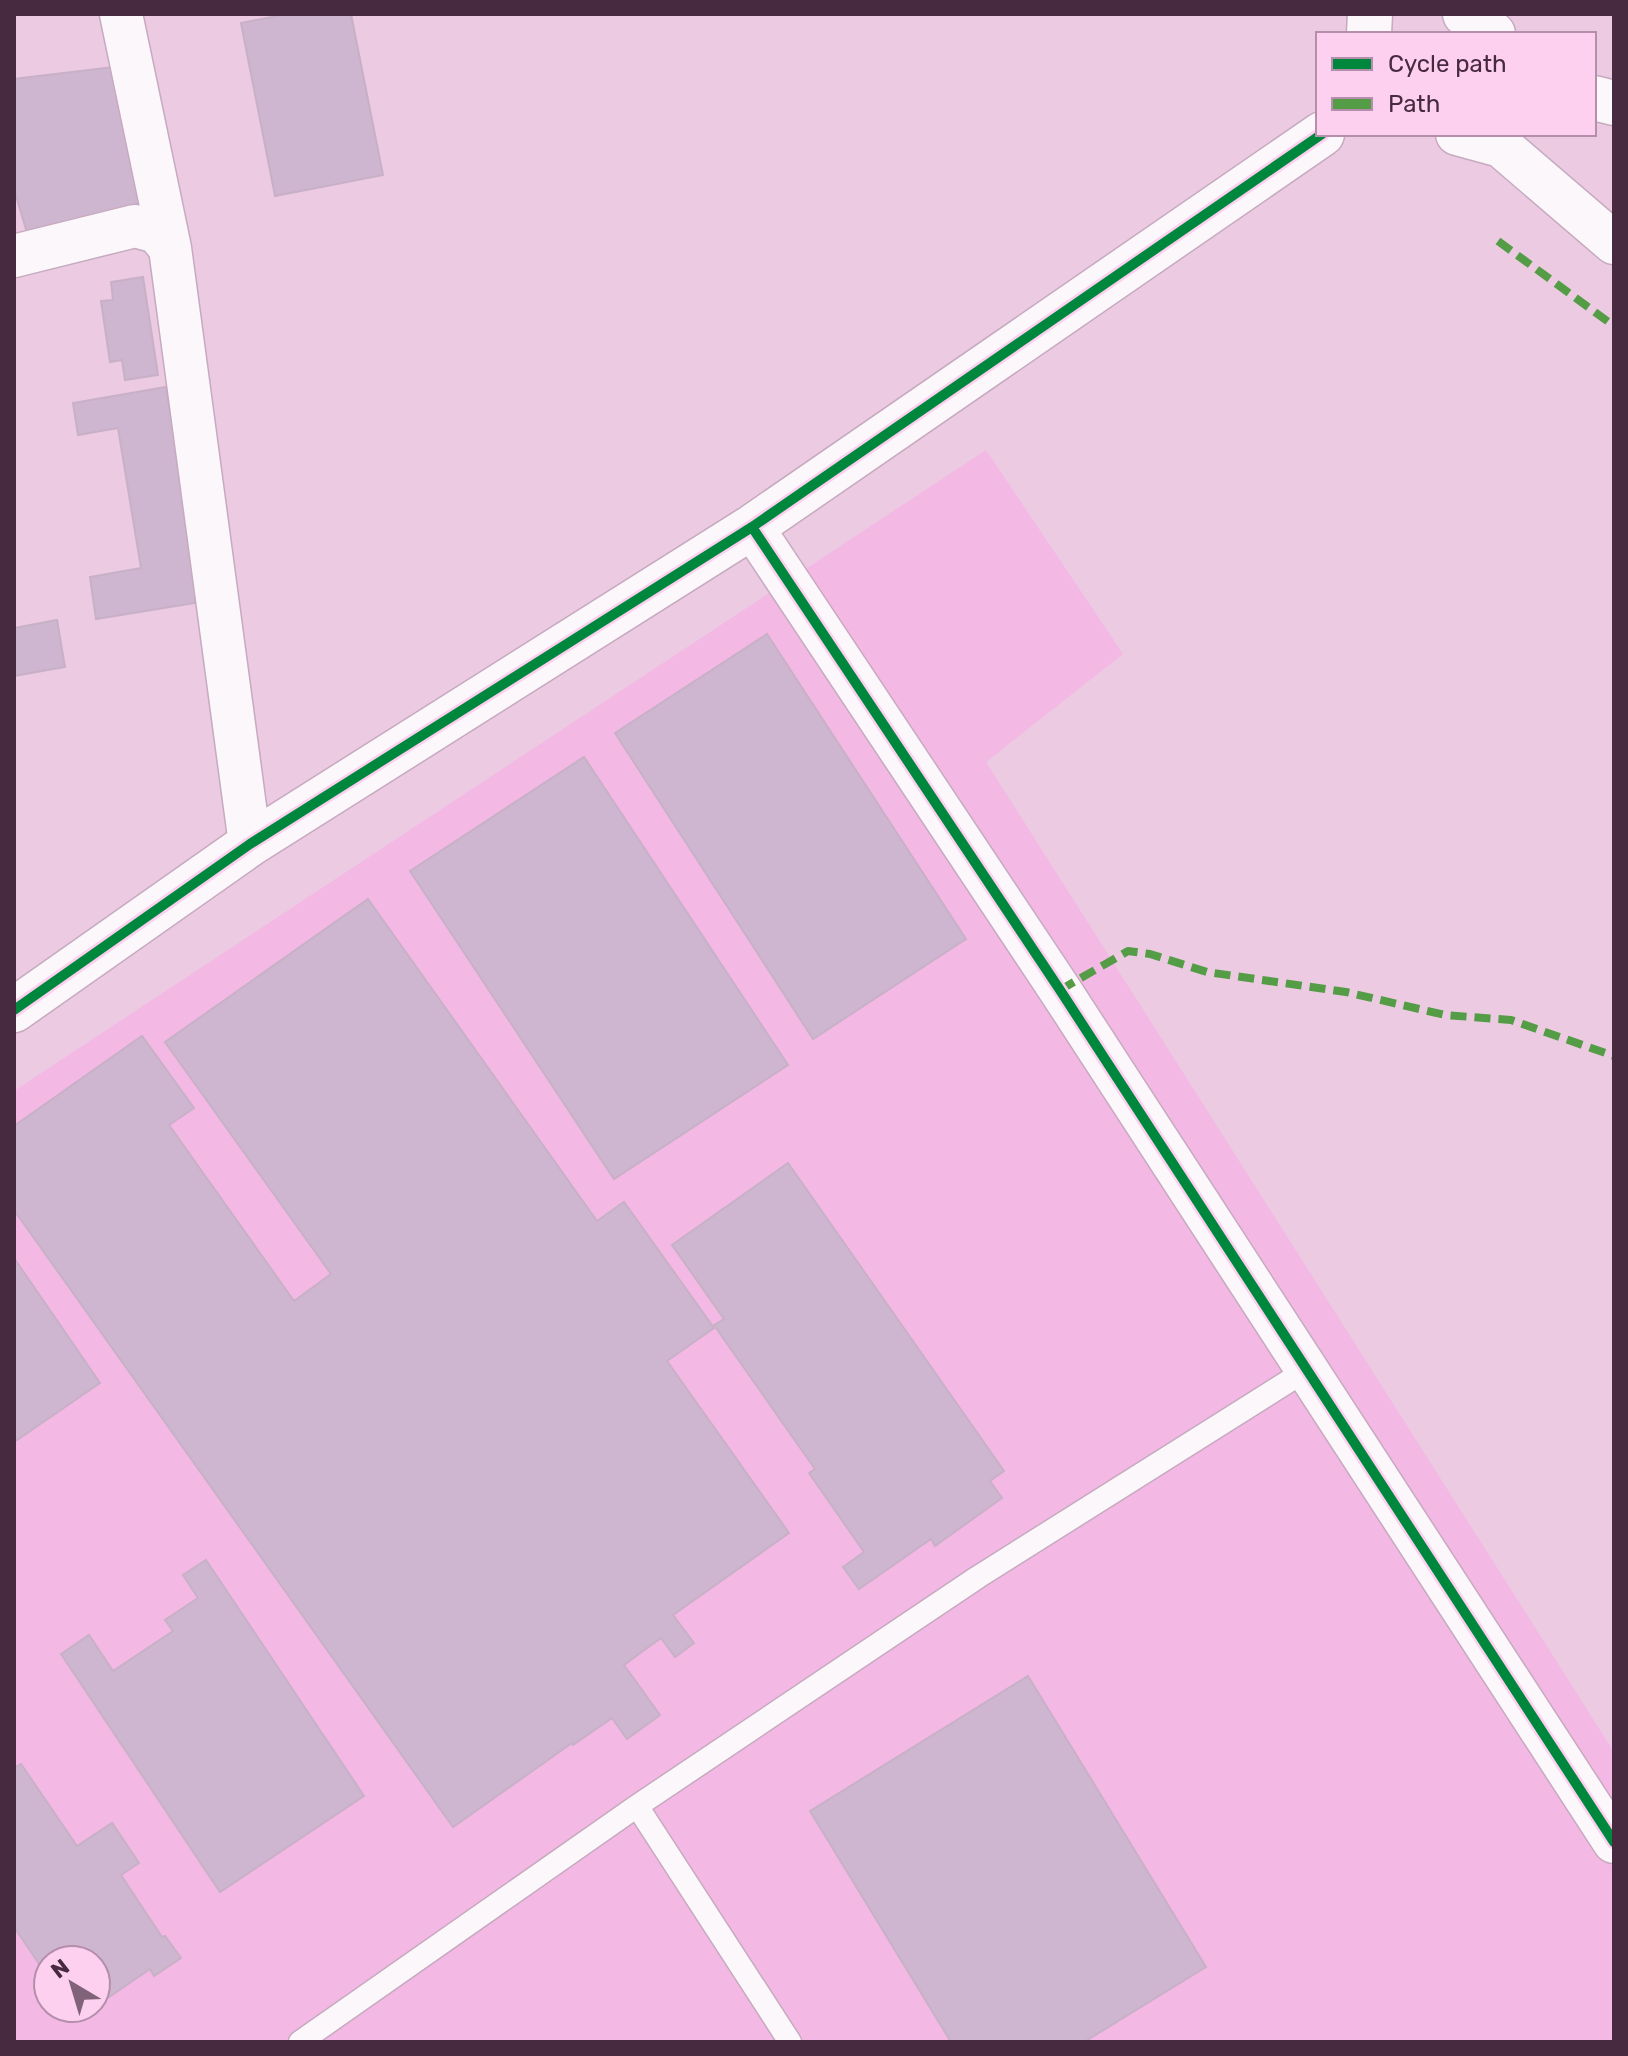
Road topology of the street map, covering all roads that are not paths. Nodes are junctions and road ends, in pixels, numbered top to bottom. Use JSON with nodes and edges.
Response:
{"nodes":[{"id":1,"x":121,"y":14,"type":"edge"},
{"id":2,"x":1347,"y":14,"type":"edge"},
{"id":3,"x":1465,"y":14,"type":"edge"},
{"id":4,"x":1360,"y":32,"type":"edge"},
{"id":5,"x":1490,"y":32,"type":"edge"},
{"id":6,"x":1319,"y":136,"type":"edge"},
{"id":7,"x":1464,"y":136,"type":"edge"},
{"id":8,"x":1614,"y":243,"type":"edge"},
{"id":9,"x":170,"y":248,"type":"junction"},
{"id":10,"x":14,"y":256,"type":"edge"},
{"id":11,"x":752,"y":527,"type":"junction"},
{"id":12,"x":250,"y":844,"type":"junction"},
{"id":13,"x":14,"y":1010,"type":"edge"},
{"id":14,"x":1308,"y":1369,"type":"junction"},
{"id":15,"x":637,"y":1806,"type":"junction"},
{"id":16,"x":1614,"y":1842,"type":"edge"},
{"id":17,"x":300,"y":2042,"type":"edge"},
{"id":18,"x":790,"y":2042,"type":"edge"}],
"edges":[{"from":1,"to":9,"type":"street"},
{"from":2,"to":4,"type":"lane"},
{"from":3,"to":5,"type":"street"},
{"from":6,"to":11,"type":"street"},
{"from":7,"to":8,"type":"street"},
{"from":9,"to":10,"type":"street"},
{"from":9,"to":12,"type":"street"},
{"from":11,"to":12,"type":"street"},
{"from":11,"to":14,"type":"street"},
{"from":12,"to":13,"type":"street"},
{"from":14,"to":15,"type":"lane"},
{"from":14,"to":16,"type":"street"},
{"from":15,"to":17,"type":"lane"},
{"from":15,"to":18,"type":"lane"}]}
